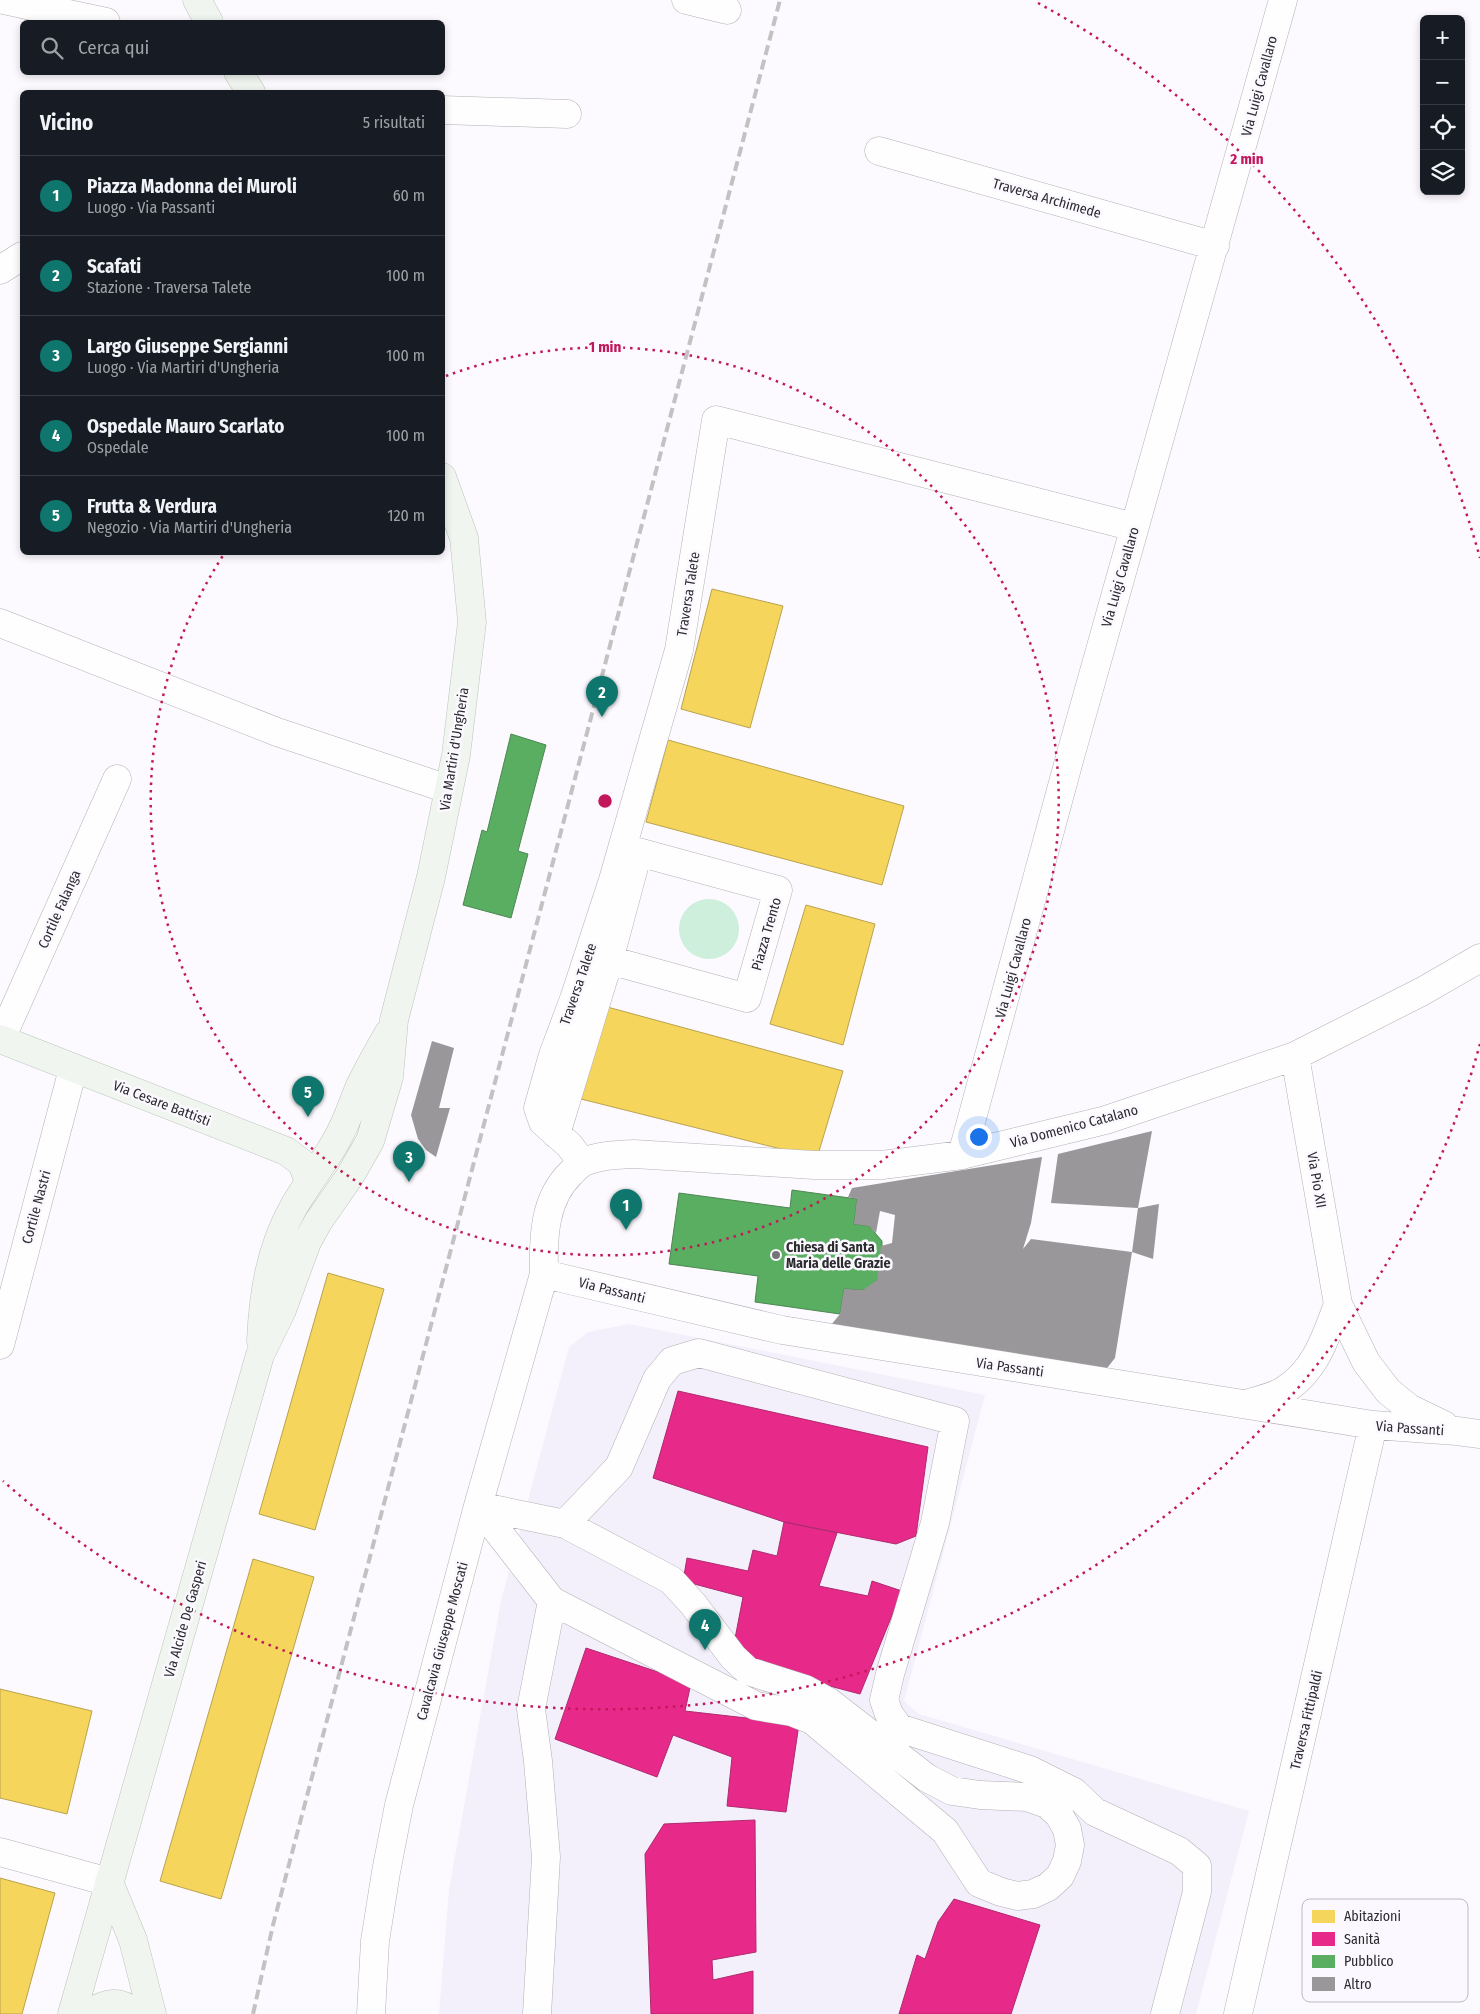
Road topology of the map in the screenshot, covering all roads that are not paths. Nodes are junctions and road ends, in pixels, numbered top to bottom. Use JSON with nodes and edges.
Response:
{"nodes":[{"id":1,"x":4,"y":0,"type":"edge"},
{"id":2,"x":197,"y":0,"type":"edge"},
{"id":3,"x":686,"y":0,"type":"edge"},
{"id":4,"x":1283,"y":0,"type":"edge"},
{"id":5,"x":726,"y":10,"type":"dead end"},
{"id":6,"x":97,"y":20,"type":"edge"},
{"id":7,"x":208,"y":20,"type":"edge"},
{"id":8,"x":240,"y":75,"type":"edge"},
{"id":9,"x":250,"y":90,"type":"edge"},
{"id":10,"x":445,"y":110,"type":"edge"},
{"id":11,"x":567,"y":114,"type":"dead end"},
{"id":12,"x":880,"y":150,"type":"dead end"},
{"id":13,"x":1215,"y":246,"type":"junction"},
{"id":14,"x":20,"y":257,"type":"edge"},
{"id":15,"x":0,"y":270,"type":"edge"},
{"id":16,"x":445,"y":485,"type":"edge"},
{"id":17,"x":1134,"y":527,"type":"junction"},
{"id":18,"x":0,"y":623,"type":"edge"},
{"id":19,"x":117,"y":779,"type":"dead end"},
{"id":20,"x":448,"y":789,"type":"junction"},
{"id":21,"x":1480,"y":958,"type":"edge"},
{"id":22,"x":609,"y":960,"type":"junction"},
{"id":23,"x":394,"y":1020,"type":"junction"},
{"id":24,"x":1,"y":1039,"type":"edge"},
{"id":25,"x":1295,"y":1056,"type":"junction"},
{"id":26,"x":73,"y":1068,"type":"junction"},
{"id":27,"x":556,"y":1134,"type":"junction"},
{"id":28,"x":962,"y":1156,"type":"junction"},
{"id":29,"x":582,"y":1162,"type":"junction"},
{"id":30,"x":350,"y":1176,"type":"joint"},
{"id":31,"x":309,"y":1182,"type":"junction"},
{"id":32,"x":544,"y":1274,"type":"junction"},
{"id":33,"x":1338,"y":1304,"type":"junction"},
{"id":34,"x":0,"y":1345,"type":"edge"},
{"id":35,"x":260,"y":1355,"type":"junction"},
{"id":36,"x":1245,"y":1405,"type":"junction"},
{"id":37,"x":1373,"y":1426,"type":"junction"},
{"id":38,"x":1469,"y":1433,"type":"edge"},
{"id":39,"x":478,"y":1506,"type":"junction"},
{"id":40,"x":565,"y":1524,"type":"junction"},
{"id":41,"x":552,"y":1601,"type":"junction"},
{"id":42,"x":0,"y":1852,"type":"edge"},
{"id":43,"x":109,"y":1882,"type":"junction"},
{"id":44,"x":72,"y":2014,"type":"edge"},
{"id":45,"x":87,"y":2014,"type":"edge"},
{"id":46,"x":138,"y":2014,"type":"edge"},
{"id":47,"x":152,"y":2014,"type":"edge"},
{"id":48,"x":371,"y":2014,"type":"edge"},
{"id":49,"x":537,"y":2014,"type":"edge"},
{"id":50,"x":1165,"y":2014,"type":"edge"},
{"id":51,"x":1238,"y":2014,"type":"edge"}],
"edges":[{"from":1,"to":6,"type":"street"},
{"from":2,"to":7,"type":"main road"},
{"from":3,"to":5,"type":"street"},
{"from":4,"to":13,"type":"street","name":"Via Luigi Cavallaro"},
{"from":8,"to":9,"type":"main road"},
{"from":10,"to":11,"type":"street"},
{"from":12,"to":13,"type":"street","name":"Traversa Archimede"},
{"from":13,"to":17,"type":"street","name":"Via Luigi Cavallaro"},
{"from":14,"to":15,"type":"street"},
{"from":16,"to":20,"type":"main road","name":"Via Martiri d'Ungheria"},
{"from":17,"to":27,"type":"street","name":"Traversa Talete"},
{"from":17,"to":28,"type":"street","name":"Via Luigi Cavallaro"},
{"from":18,"to":20,"type":"street"},
{"from":19,"to":24,"type":"street","name":"Cortile Falanga"},
{"from":20,"to":23,"type":"main road","name":"Via Martiri d'Ungheria"},
{"from":21,"to":25,"type":"street","name":"Via Domenico Catalano"},
{"from":22,"to":22,"type":"street","name":"Piazza Trento"},
{"from":22,"to":27,"type":"street","name":"Piazza Trento"},
{"from":23,"to":30,"type":"main road","name":"Via Martiri d'Ungheria"},
{"from":23,"to":31,"type":"main road","name":"Via Martiri d'Ungheria"},
{"from":24,"to":26,"type":"main road","name":"Via Cesare Battisti"},
{"from":25,"to":28,"type":"street","name":"Via Domenico Catalano"},
{"from":25,"to":33,"type":"street","name":"Via Pio XII"},
{"from":26,"to":31,"type":"main road","name":"Via Cesare Battisti"},
{"from":26,"to":34,"type":"street","name":"Cortile Nastri"},
{"from":27,"to":29,"type":"street","name":"Traversa Talete"},
{"from":28,"to":29,"type":"street","name":"Via Domenico Catalano"},
{"from":29,"to":32,"type":"street","name":"Via Domenico Catalano"},
{"from":30,"to":35,"type":"main road","name":"Via Alcide De Gasperi"},
{"from":31,"to":35,"type":"main road","name":"Via Alcide De Gasperi"},
{"from":32,"to":36,"type":"street","name":"Via Passanti"},
{"from":32,"to":39,"type":"street","name":"Cavalcavia Giuseppe Moscati"},
{"from":33,"to":36,"type":"street","name":"Via Pio XII"},
{"from":33,"to":38,"type":"street","name":"Via Pio XII"},
{"from":35,"to":43,"type":"main road","name":"Via Alcide De Gasperi"},
{"from":36,"to":37,"type":"street","name":"Via Passanti"},
{"from":37,"to":38,"type":"street","name":"Via Passanti"},
{"from":37,"to":51,"type":"street","name":"Traversa Fittipaldi"},
{"from":39,"to":40,"type":"street"},
{"from":39,"to":41,"type":"street"},
{"from":39,"to":48,"type":"street","name":"Cavalcavia Giuseppe Moscati"},
{"from":40,"to":41,"type":"street"},
{"from":40,"to":50,"type":"street"},
{"from":41,"to":49,"type":"street"},
{"from":42,"to":43,"type":"street"},
{"from":43,"to":44,"type":"main road","name":"Via Alcide De Gasperi"},
{"from":43,"to":47,"type":"main road"},
{"from":45,"to":46,"type":"main road"}]}
